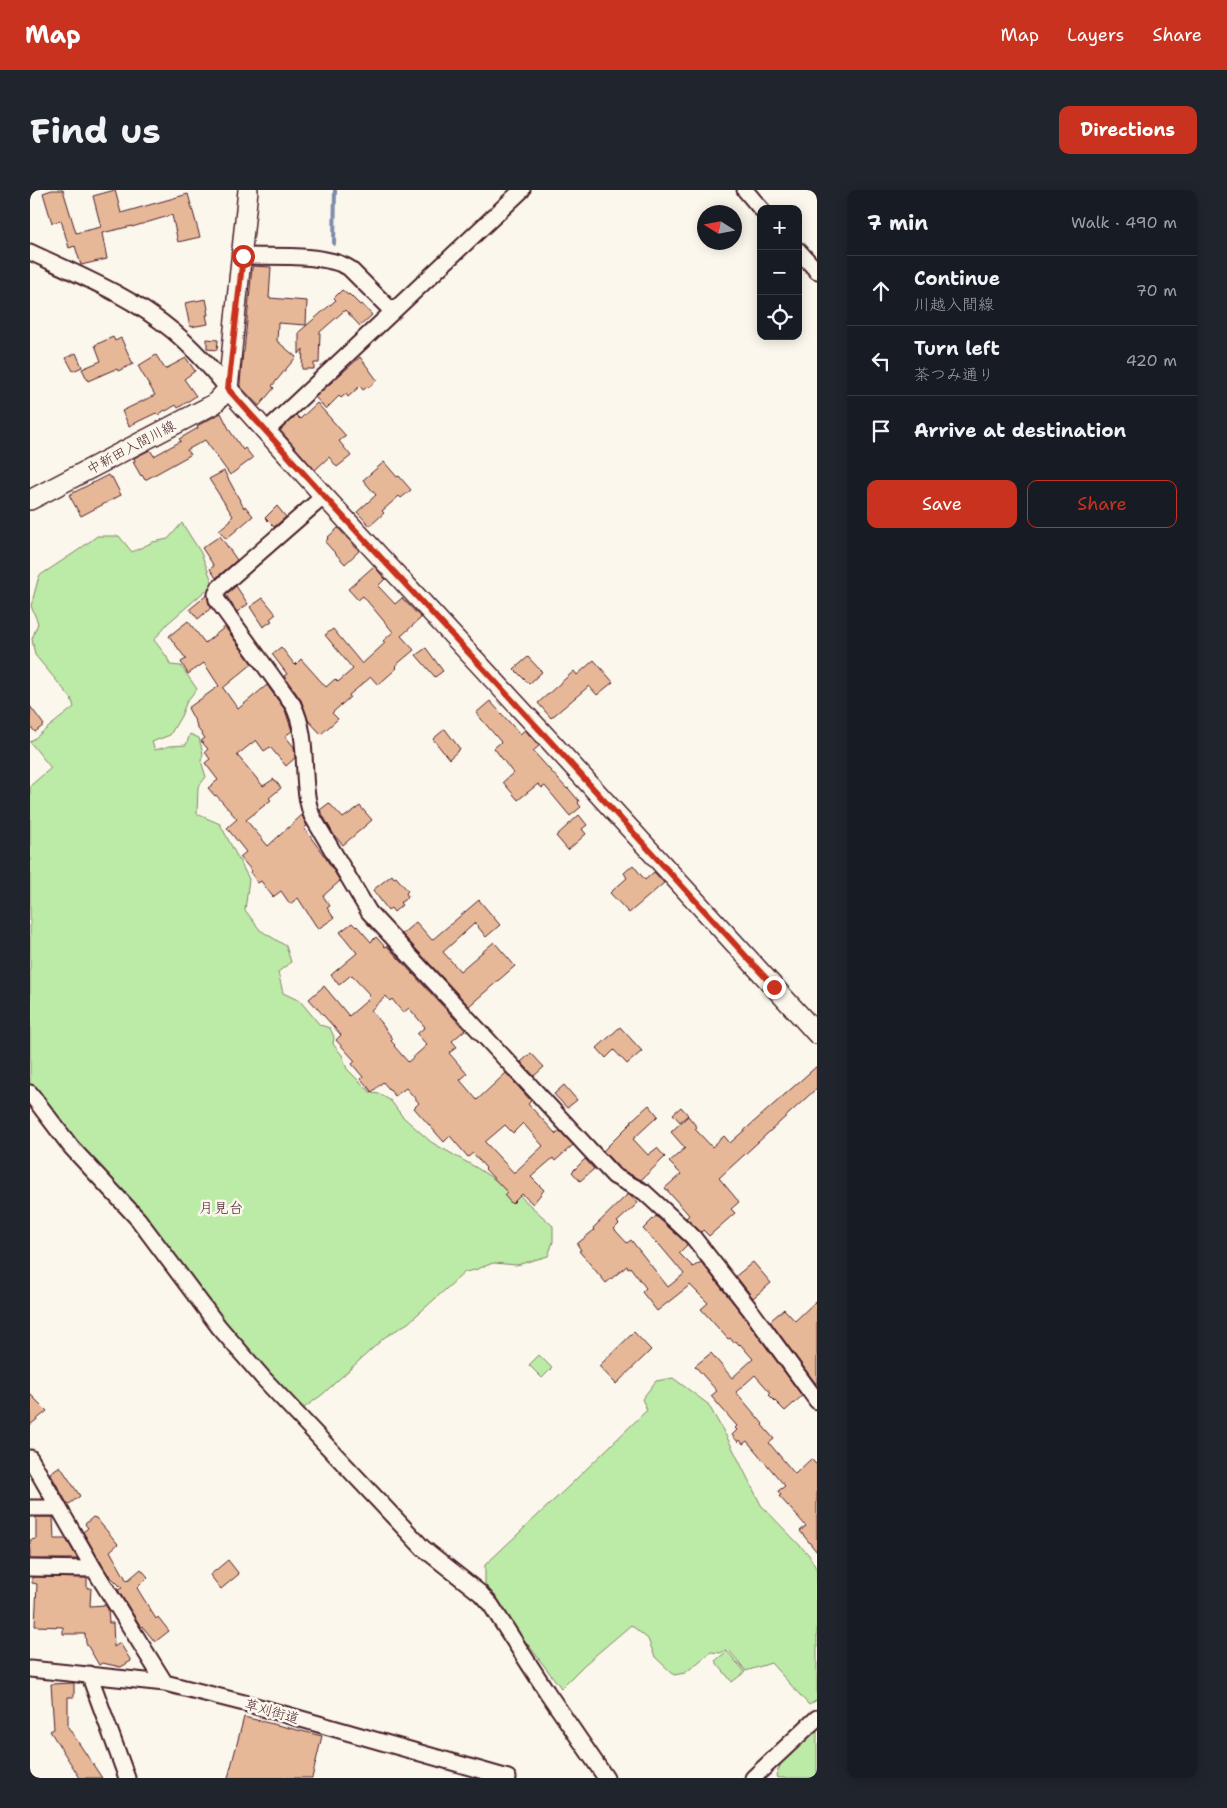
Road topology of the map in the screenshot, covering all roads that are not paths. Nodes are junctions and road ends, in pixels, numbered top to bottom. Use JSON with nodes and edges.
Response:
{"nodes":[{"id":1,"x":248,"y":190,"type":"edge"},
{"id":2,"x":522,"y":190,"type":"edge"},
{"id":3,"x":745,"y":190,"type":"edge"},
{"id":4,"x":758,"y":205,"type":"edge"},
{"id":5,"x":30,"y":252,"type":"edge"},
{"id":6,"x":802,"y":254,"type":"edge"},
{"id":7,"x":243,"y":256,"type":"junction"},
{"id":8,"x":817,"y":271,"type":"edge"},
{"id":9,"x":392,"y":311,"type":"junction"},
{"id":10,"x":228,"y":389,"type":"junction"},
{"id":11,"x":265,"y":432,"type":"junction"},
{"id":12,"x":324,"y":496,"type":"junction"},
{"id":13,"x":30,"y":500,"type":"edge"},
{"id":14,"x":817,"y":1034,"type":"edge"},
{"id":15,"x":30,"y":1093,"type":"edge"},
{"id":16,"x":817,"y":1401,"type":"edge"},
{"id":17,"x":30,"y":1458,"type":"edge"},
{"id":18,"x":30,"y":1508,"type":"edge"},
{"id":19,"x":58,"y":1508,"type":"junction"},
{"id":20,"x":30,"y":1568,"type":"edge"},
{"id":21,"x":94,"y":1569,"type":"junction"},
{"id":22,"x":30,"y":1669,"type":"edge"},
{"id":23,"x":89,"y":1674,"type":"junction"},
{"id":24,"x":165,"y":1683,"type":"junction"},
{"id":25,"x":817,"y":1718,"type":"edge"},
{"id":26,"x":126,"y":1778,"type":"edge"},
{"id":27,"x":508,"y":1778,"type":"edge"},
{"id":28,"x":606,"y":1778,"type":"edge"},
{"id":29,"x":753,"y":1778,"type":"edge"}],
"edges":[{"from":1,"to":7,"type":"main road"},
{"from":2,"to":9,"type":"street"},
{"from":3,"to":4,"type":"street"},
{"from":5,"to":10,"type":"street"},
{"from":6,"to":8,"type":"street"},
{"from":7,"to":9,"type":"street"},
{"from":7,"to":10,"type":"main road"},
{"from":9,"to":11,"type":"street"},
{"from":10,"to":11,"type":"main road"},
{"from":10,"to":13,"type":"main road","name":"中新田入間川線"},
{"from":11,"to":12,"type":"main road"},
{"from":12,"to":14,"type":"main road"},
{"from":12,"to":16,"type":"street"},
{"from":15,"to":28,"type":"street"},
{"from":17,"to":19,"type":"street"},
{"from":18,"to":19,"type":"street"},
{"from":19,"to":21,"type":"street"},
{"from":20,"to":21,"type":"street"},
{"from":21,"to":24,"type":"street"},
{"from":22,"to":23,"type":"street","name":"草刈街道"},
{"from":23,"to":24,"type":"street","name":"草刈街道"},
{"from":23,"to":26,"type":"street"},
{"from":24,"to":27,"type":"street","name":"草刈街道"},
{"from":25,"to":29,"type":"street"}]}
